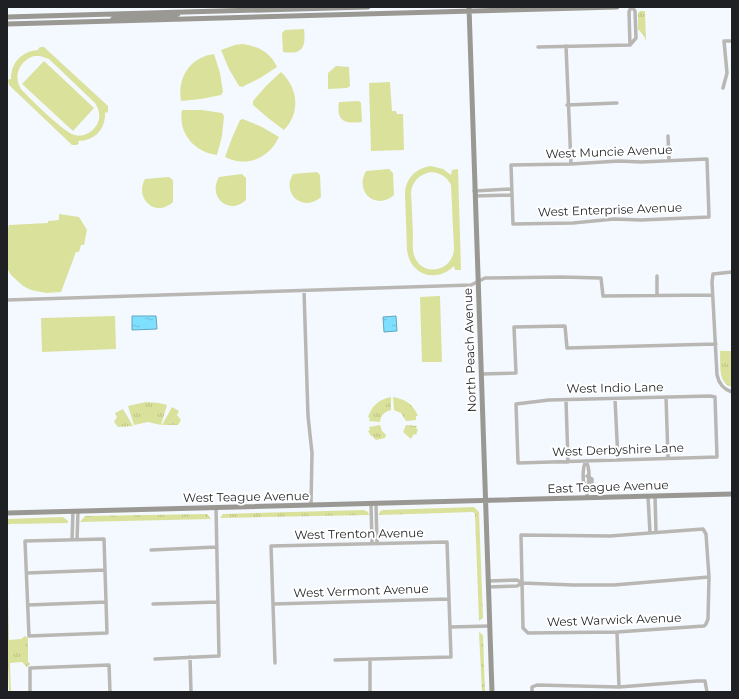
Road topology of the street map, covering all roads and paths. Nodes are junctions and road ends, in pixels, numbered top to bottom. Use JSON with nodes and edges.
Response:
{"nodes":[{"id":1,"x":368,"y":7,"type":"edge"},
{"id":2,"x":617,"y":7,"type":"edge"},
{"id":3,"x":631,"y":7,"type":"edge"},
{"id":4,"x":314,"y":8,"type":"edge"},
{"id":5,"x":469,"y":9,"type":"edge"},
{"id":6,"x":186,"y":12,"type":"junction"},
{"id":7,"x":7,"y":17,"type":"edge"},
{"id":8,"x":111,"y":21,"type":"junction"},
{"id":9,"x":7,"y":24,"type":"edge"},
{"id":10,"x":732,"y":41,"type":"edge"},
{"id":11,"x":630,"y":45,"type":"junction"},
{"id":12,"x":566,"y":46,"type":"junction"},
{"id":13,"x":538,"y":47,"type":"dead end"},
{"id":14,"x":723,"y":88,"type":"dead end"},
{"id":15,"x":618,"y":103,"type":"dead end"},
{"id":16,"x":567,"y":105,"type":"junction"},
{"id":17,"x":668,"y":136,"type":"dead end"},
{"id":18,"x":669,"y":160,"type":"junction"},
{"id":19,"x":571,"y":164,"type":"junction"},
{"id":20,"x":512,"y":190,"type":"junction"},
{"id":21,"x":475,"y":194,"type":"junction"},
{"id":22,"x":512,"y":195,"type":"junction"},
{"id":23,"x":708,"y":217,"type":"joint"},
{"id":24,"x":732,"y":272,"type":"edge"},
{"id":25,"x":657,"y":276,"type":"dead end"},
{"id":26,"x":478,"y":282,"type":"junction"},
{"id":27,"x":304,"y":291,"type":"junction"},
{"id":28,"x":657,"y":295,"type":"junction"},
{"id":29,"x":712,"y":295,"type":"junction"},
{"id":30,"x":7,"y":300,"type":"edge"},
{"id":31,"x":716,"y":344,"type":"junction"},
{"id":32,"x":481,"y":374,"type":"junction"},
{"id":33,"x":732,"y":392,"type":"edge"},
{"id":34,"x":666,"y":397,"type":"junction"},
{"id":35,"x":616,"y":398,"type":"junction"},
{"id":36,"x":566,"y":400,"type":"junction"},
{"id":37,"x":717,"y":457,"type":"joint"},
{"id":38,"x":668,"y":458,"type":"junction"},
{"id":39,"x":618,"y":460,"type":"junction"},
{"id":40,"x":586,"y":461,"type":"junction"},
{"id":41,"x":568,"y":462,"type":"junction"},
{"id":42,"x":518,"y":463,"type":"joint"},
{"id":43,"x":584,"y":476,"type":"junction"},
{"id":44,"x":588,"y":476,"type":"junction"},
{"id":45,"x":588,"y":489,"type":"junction"},
{"id":46,"x":732,"y":494,"type":"edge"},
{"id":47,"x":648,"y":496,"type":"junction"},
{"id":48,"x":655,"y":496,"type":"junction"},
{"id":49,"x":587,"y":498,"type":"junction"},
{"id":50,"x":485,"y":501,"type":"junction"},
{"id":51,"x":374,"y":504,"type":"junction"},
{"id":52,"x":311,"y":505,"type":"junction"},
{"id":53,"x":216,"y":508,"type":"junction"},
{"id":54,"x":75,"y":511,"type":"junction"},
{"id":55,"x":7,"y":513,"type":"edge"},
{"id":56,"x":656,"y":532,"type":"junction"},
{"id":57,"x":650,"y":533,"type":"junction"},
{"id":58,"x":72,"y":540,"type":"junction"},
{"id":59,"x":78,"y":540,"type":"junction"},
{"id":60,"x":372,"y":543,"type":"junction"},
{"id":61,"x":377,"y":543,"type":"junction"},
{"id":62,"x":216,"y":548,"type":"junction"},
{"id":63,"x":151,"y":550,"type":"dead end"},
{"id":64,"x":105,"y":570,"type":"junction"},
{"id":65,"x":27,"y":573,"type":"junction"},
{"id":66,"x":709,"y":577,"type":"junction"},
{"id":67,"x":488,"y":581,"type":"junction"},
{"id":68,"x":522,"y":583,"type":"junction"},
{"id":69,"x":488,"y":587,"type":"junction"},
{"id":70,"x":449,"y":599,"type":"junction"},
{"id":71,"x":106,"y":602,"type":"junction"},
{"id":72,"x":218,"y":602,"type":"junction"},
{"id":73,"x":153,"y":604,"type":"dead end"},
{"id":74,"x":273,"y":604,"type":"junction"},
{"id":75,"x":28,"y":605,"type":"junction"},
{"id":76,"x":490,"y":626,"type":"junction"},
{"id":77,"x":450,"y":627,"type":"junction"},
{"id":78,"x":617,"y":632,"type":"junction"},
{"id":79,"x":190,"y":657,"type":"junction"},
{"id":80,"x":155,"y":659,"type":"dead end"},
{"id":81,"x":370,"y":659,"type":"junction"},
{"id":82,"x":335,"y":660,"type":"dead end"},
{"id":83,"x":275,"y":663,"type":"dead end"},
{"id":84,"x":619,"y":687,"type":"junction"},
{"id":85,"x":30,"y":692,"type":"edge"},
{"id":86,"x":110,"y":692,"type":"edge"},
{"id":87,"x":191,"y":692,"type":"edge"},
{"id":88,"x":370,"y":692,"type":"edge"},
{"id":89,"x":492,"y":692,"type":"edge"},
{"id":90,"x":532,"y":692,"type":"edge"},
{"id":91,"x":707,"y":692,"type":"edge"}],
"edges":[{"from":1,"to":4,"type":"street"},
{"from":2,"to":5,"type":"street"},
{"from":3,"to":11,"type":"street"},
{"from":3,"to":11,"type":"street"},
{"from":4,"to":6,"type":"street"},
{"from":5,"to":8,"type":"street"},
{"from":5,"to":21,"type":"street","name":"North Peach Avenue"},
{"from":6,"to":7,"type":"street"},
{"from":6,"to":8,"type":"street"},
{"from":8,"to":9,"type":"street"},
{"from":10,"to":14,"type":"street"},
{"from":11,"to":12,"type":"street"},
{"from":12,"to":13,"type":"street"},
{"from":12,"to":16,"type":"street"},
{"from":15,"to":16,"type":"street"},
{"from":16,"to":19,"type":"street"},
{"from":17,"to":18,"type":"street"},
{"from":18,"to":19,"type":"street","name":"West Muncie Avenue"},
{"from":18,"to":23,"type":"street","name":"West Muncie Avenue"},
{"from":19,"to":20,"type":"street","name":"West Muncie Avenue"},
{"from":20,"to":21,"type":"street"},
{"from":20,"to":22,"type":"street"},
{"from":21,"to":22,"type":"street"},
{"from":21,"to":26,"type":"street","name":"North Peach Avenue"},
{"from":22,"to":23,"type":"street","name":"West Enterprise Avenue"},
{"from":24,"to":29,"type":"street"},
{"from":25,"to":28,"type":"street"},
{"from":26,"to":27,"type":"street"},
{"from":26,"to":28,"type":"street"},
{"from":26,"to":32,"type":"street","name":"North Peach Avenue"},
{"from":27,"to":30,"type":"street"},
{"from":27,"to":52,"type":"street"},
{"from":28,"to":29,"type":"street"},
{"from":29,"to":31,"type":"street"},
{"from":31,"to":32,"type":"street"},
{"from":31,"to":33,"type":"street"},
{"from":32,"to":50,"type":"street","name":"North Peach Avenue"},
{"from":34,"to":35,"type":"street","name":"West Indio Lane"},
{"from":34,"to":37,"type":"street","name":"West Indio Lane"},
{"from":34,"to":38,"type":"street"},
{"from":35,"to":36,"type":"street","name":"West Indio Lane"},
{"from":35,"to":39,"type":"street"},
{"from":36,"to":41,"type":"street"},
{"from":36,"to":42,"type":"street","name":"West Indio Lane"},
{"from":37,"to":38,"type":"street","name":"West Derbyshire Lane"},
{"from":38,"to":39,"type":"street","name":"West Derbyshire Lane"},
{"from":39,"to":40,"type":"street","name":"West Derbyshire Lane"},
{"from":40,"to":41,"type":"street","name":"West Derbyshire Lane"},
{"from":40,"to":43,"type":"street"},
{"from":40,"to":44,"type":"street"},
{"from":41,"to":42,"type":"street","name":"West Derbyshire Lane"},
{"from":43,"to":44,"type":"street"},
{"from":43,"to":45,"type":"street"},
{"from":44,"to":45,"type":"street"},
{"from":45,"to":49,"type":"street"},
{"from":46,"to":48,"type":"street","name":"East Teague Avenue"},
{"from":47,"to":48,"type":"street","name":"East Teague Avenue"},
{"from":47,"to":49,"type":"street","name":"East Teague Avenue"},
{"from":47,"to":57,"type":"street"},
{"from":48,"to":56,"type":"street"},
{"from":49,"to":50,"type":"street","name":"East Teague Avenue"},
{"from":50,"to":51,"type":"street","name":"West Teague Avenue"},
{"from":50,"to":67,"type":"street","name":"North Peach Avenue"},
{"from":51,"to":52,"type":"street","name":"West Teague Avenue"},
{"from":51,"to":60,"type":"street"},
{"from":51,"to":61,"type":"street"},
{"from":52,"to":53,"type":"street","name":"West Teague Avenue"},
{"from":53,"to":54,"type":"street","name":"West Teague Avenue"},
{"from":53,"to":62,"type":"street"},
{"from":54,"to":55,"type":"street","name":"West Teague Avenue"},
{"from":54,"to":58,"type":"street"},
{"from":54,"to":59,"type":"street"},
{"from":56,"to":57,"type":"street"},
{"from":56,"to":66,"type":"street"},
{"from":57,"to":68,"type":"street"},
{"from":58,"to":59,"type":"street"},
{"from":58,"to":65,"type":"street"},
{"from":59,"to":64,"type":"street"},
{"from":60,"to":61,"type":"street","name":"West Trenton Avenue"},
{"from":60,"to":74,"type":"street","name":"West Trenton Avenue"},
{"from":61,"to":70,"type":"street","name":"West Trenton Avenue"},
{"from":62,"to":63,"type":"street"},
{"from":62,"to":72,"type":"street"},
{"from":64,"to":65,"type":"street"},
{"from":64,"to":71,"type":"street"},
{"from":65,"to":75,"type":"street"},
{"from":66,"to":68,"type":"street"},
{"from":66,"to":78,"type":"street","name":"West Warwick Avenue"},
{"from":67,"to":68,"type":"street"},
{"from":67,"to":69,"type":"street","name":"North Peach Avenue"},
{"from":68,"to":69,"type":"street"},
{"from":68,"to":78,"type":"street","name":"West Warwick Avenue"},
{"from":69,"to":76,"type":"street","name":"North Peach Avenue"},
{"from":70,"to":74,"type":"street","name":"West Vermont Avenue"},
{"from":70,"to":77,"type":"street"},
{"from":71,"to":75,"type":"street"},
{"from":71,"to":75,"type":"street"},
{"from":72,"to":73,"type":"street"},
{"from":72,"to":79,"type":"street"},
{"from":74,"to":83,"type":"street"},
{"from":76,"to":77,"type":"street"},
{"from":76,"to":89,"type":"street","name":"North Peach Avenue"},
{"from":77,"to":81,"type":"street"},
{"from":78,"to":84,"type":"street"},
{"from":79,"to":80,"type":"street"},
{"from":79,"to":87,"type":"street"},
{"from":81,"to":82,"type":"street"},
{"from":81,"to":88,"type":"street"},
{"from":84,"to":90,"type":"street"},
{"from":84,"to":91,"type":"street"},
{"from":85,"to":86,"type":"street"}]}
